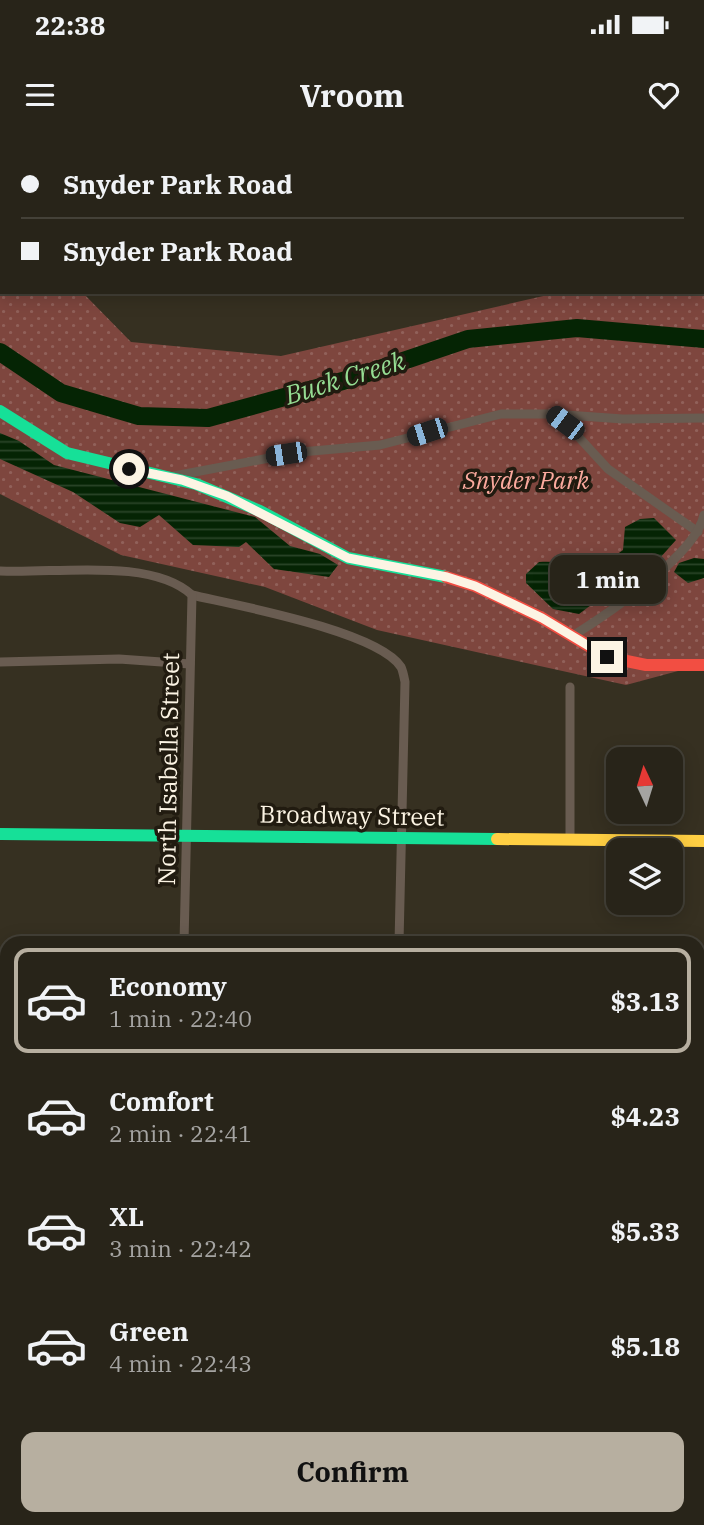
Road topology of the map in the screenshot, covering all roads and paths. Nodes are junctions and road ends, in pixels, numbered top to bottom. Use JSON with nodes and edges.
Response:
{"nodes":[{"id":1,"x":0,"y":411,"type":"edge"},
{"id":2,"x":552,"y":414,"type":"junction"},
{"id":3,"x":704,"y":418,"type":"edge"},
{"id":4,"x":167,"y":476,"type":"junction"},
{"id":5,"x":704,"y":515,"type":"edge"},
{"id":6,"x":698,"y":533,"type":"junction"},
{"id":7,"x":0,"y":570,"type":"edge"},
{"id":8,"x":192,"y":595,"type":"junction"},
{"id":9,"x":571,"y":637,"type":"junction"},
{"id":10,"x":0,"y":662,"type":"edge"},
{"id":11,"x":190,"y":664,"type":"junction"},
{"id":12,"x":704,"y":665,"type":"edge"},
{"id":13,"x":570,"y":687,"type":"dead end"},
{"id":14,"x":0,"y":834,"type":"edge"},
{"id":15,"x":187,"y":835,"type":"junction"},
{"id":16,"x":400,"y":837,"type":"junction"},
{"id":17,"x":570,"y":839,"type":"junction"},
{"id":18,"x":704,"y":841,"type":"edge"},
{"id":19,"x":184,"y":936,"type":"edge"},
{"id":20,"x":398,"y":936,"type":"edge"}],
"edges":[{"from":1,"to":4,"type":"street"},
{"from":2,"to":3,"type":"street"},
{"from":2,"to":4,"type":"street"},
{"from":2,"to":6,"type":"street"},
{"from":4,"to":9,"type":"street"},
{"from":5,"to":6,"type":"street"},
{"from":6,"to":9,"type":"street"},
{"from":7,"to":8,"type":"street"},
{"from":8,"to":11,"type":"street","name":"North Isabella Street"},
{"from":8,"to":16,"type":"street"},
{"from":9,"to":12,"type":"street"},
{"from":10,"to":11,"type":"street"},
{"from":11,"to":15,"type":"street","name":"North Isabella Street"},
{"from":13,"to":17,"type":"street"},
{"from":14,"to":15,"type":"street","name":"Broadway Street"},
{"from":15,"to":16,"type":"street","name":"Broadway Street"},
{"from":15,"to":19,"type":"street","name":"North Isabella Street"},
{"from":16,"to":17,"type":"street","name":"Broadway Street"},
{"from":16,"to":20,"type":"street"},
{"from":17,"to":18,"type":"street","name":"Broadway Street"}]}
